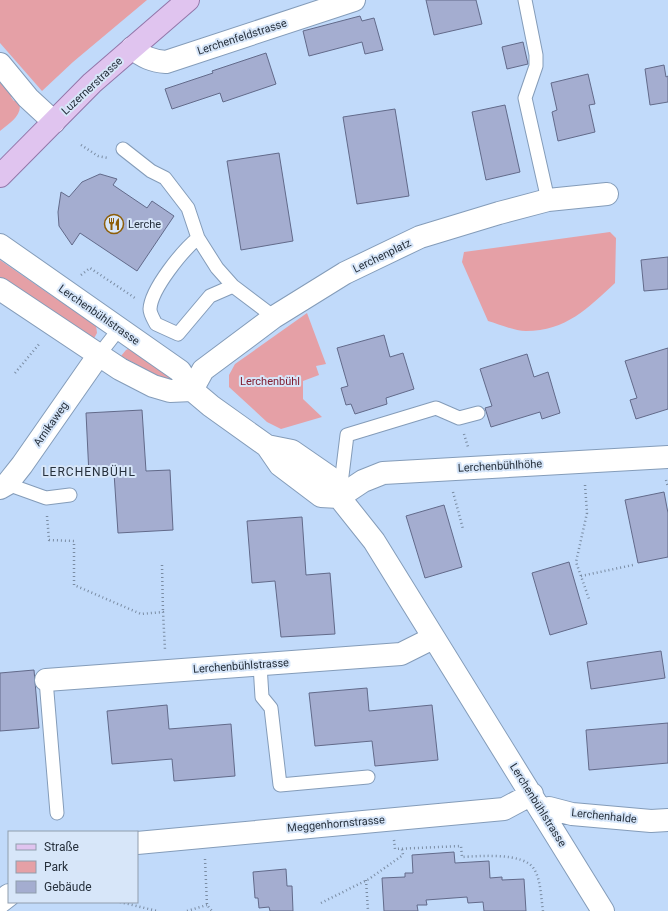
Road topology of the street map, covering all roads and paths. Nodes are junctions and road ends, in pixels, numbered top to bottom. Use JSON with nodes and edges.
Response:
{"nodes":[{"id":1,"x":188,"y":0,"type":"edge"},
{"id":2,"x":354,"y":0,"type":"edge"},
{"id":3,"x":525,"y":0,"type":"edge"},
{"id":4,"x":132,"y":48,"type":"junction"},
{"id":5,"x":2,"y":68,"type":"edge"},
{"id":6,"x":54,"y":122,"type":"junction"},
{"id":7,"x":81,"y":145,"type":"dead end"},
{"id":8,"x":123,"y":149,"type":"joint"},
{"id":9,"x":0,"y":176,"type":"edge"},
{"id":10,"x":607,"y":194,"type":"dead end"},
{"id":11,"x":548,"y":200,"type":"junction"},
{"id":12,"x":198,"y":238,"type":"junction"},
{"id":13,"x":0,"y":245,"type":"edge"},
{"id":14,"x":79,"y":277,"type":"dead end"},
{"id":15,"x":233,"y":286,"type":"junction"},
{"id":16,"x":0,"y":289,"type":"edge"},
{"id":17,"x":150,"y":310,"type":"junction"},
{"id":18,"x":274,"y":317,"type":"junction"},
{"id":19,"x":119,"y":329,"type":"junction"},
{"id":20,"x":41,"y":342,"type":"dead end"},
{"id":21,"x":98,"y":356,"type":"junction"},
{"id":22,"x":15,"y":373,"type":"dead end"},
{"id":23,"x":192,"y":390,"type":"junction"},
{"id":24,"x":478,"y":413,"type":"dead end"},
{"id":25,"x":464,"y":433,"type":"dead end"},
{"id":26,"x":469,"y":450,"type":"dead end"},
{"id":27,"x":668,"y":457,"type":"edge"},
{"id":28,"x":666,"y":479,"type":"dead end"},
{"id":29,"x":451,"y":485,"type":"dead end"},
{"id":30,"x":3,"y":486,"type":"edge"},
{"id":31,"x":668,"y":487,"type":"edge"},
{"id":32,"x":70,"y":495,"type":"dead end"},
{"id":33,"x":340,"y":498,"type":"junction"},
{"id":34,"x":586,"y":498,"type":"dead end"},
{"id":35,"x":47,"y":517,"type":"dead end"},
{"id":36,"x":463,"y":529,"type":"dead end"},
{"id":37,"x":633,"y":564,"type":"dead end"},
{"id":38,"x":162,"y":566,"type":"dead end"},
{"id":39,"x":581,"y":576,"type":"junction"},
{"id":40,"x":589,"y":599,"type":"dead end"},
{"id":41,"x":163,"y":612,"type":"junction"},
{"id":42,"x":164,"y":629,"type":"dead end"},
{"id":43,"x":433,"y":638,"type":"junction"},
{"id":44,"x":260,"y":664,"type":"junction"},
{"id":45,"x":46,"y":680,"type":"joint"},
{"id":46,"x":368,"y":776,"type":"dead end"},
{"id":47,"x":537,"y":803,"type":"junction"},
{"id":48,"x":57,"y":813,"type":"dead end"},
{"id":49,"x":668,"y":820,"type":"edge"},
{"id":50,"x":138,"y":843,"type":"edge"},
{"id":51,"x":395,"y":849,"type":"dead end"},
{"id":52,"x":402,"y":849,"type":"junction"},
{"id":53,"x":204,"y":853,"type":"dead end"},
{"id":54,"x":366,"y":880,"type":"junction"},
{"id":55,"x":124,"y":903,"type":"edge"},
{"id":56,"x":321,"y":903,"type":"dead end"},
{"id":57,"x":207,"y":905,"type":"junction"},
{"id":58,"x":157,"y":911,"type":"edge"},
{"id":59,"x":187,"y":911,"type":"edge"},
{"id":60,"x":212,"y":911,"type":"edge"},
{"id":61,"x":368,"y":911,"type":"edge"},
{"id":62,"x":543,"y":911,"type":"edge"},
{"id":63,"x":603,"y":911,"type":"edge"}],
"edges":[{"from":1,"to":4,"type":"main road","name":"Luzernerstrasse"},
{"from":2,"to":4,"type":"street","name":"Lerchenfeldstrasse"},
{"from":3,"to":11,"type":"lane"},
{"from":4,"to":6,"type":"main road","name":"Luzernerstrasse"},
{"from":5,"to":6,"type":"street"},
{"from":6,"to":9,"type":"main road","name":"Luzernerstrasse"},
{"from":7,"to":8,"type":"path"},
{"from":8,"to":12,"type":"lane"},
{"from":10,"to":11,"type":"street","name":"Lerchenplatz"},
{"from":11,"to":18,"type":"street","name":"Lerchenplatz"},
{"from":12,"to":15,"type":"lane"},
{"from":12,"to":17,"type":"lane"},
{"from":13,"to":19,"type":"street","name":"Lerchenbühlstrasse"},
{"from":14,"to":17,"type":"path"},
{"from":15,"to":17,"type":"lane"},
{"from":15,"to":18,"type":"lane"},
{"from":16,"to":21,"type":"street"},
{"from":18,"to":23,"type":"street","name":"Lerchenplatz"},
{"from":19,"to":21,"type":"lane"},
{"from":19,"to":23,"type":"street","name":"Lerchenbühlstrasse"},
{"from":20,"to":22,"type":"path"},
{"from":21,"to":23,"type":"street"},
{"from":21,"to":30,"type":"street","name":"Arnikaweg"},
{"from":23,"to":33,"type":"street","name":"Lerchenbühlstrasse"},
{"from":24,"to":33,"type":"lane"},
{"from":25,"to":26,"type":"path"},
{"from":27,"to":33,"type":"street","name":"Lerchenbühlhöhe"},
{"from":28,"to":31,"type":"path"},
{"from":29,"to":36,"type":"path"},
{"from":30,"to":32,"type":"lane"},
{"from":33,"to":43,"type":"street","name":"Lerchenbühlstrasse"},
{"from":34,"to":39,"type":"path"},
{"from":35,"to":41,"type":"path"},
{"from":37,"to":39,"type":"path"},
{"from":38,"to":41,"type":"path"},
{"from":39,"to":40,"type":"path"},
{"from":41,"to":42,"type":"path"},
{"from":43,"to":44,"type":"street","name":"Lerchenbühlstrasse"},
{"from":43,"to":47,"type":"street","name":"Lerchenbühlstrasse"},
{"from":44,"to":45,"type":"street","name":"Lerchenbühlstrasse"},
{"from":44,"to":46,"type":"lane"},
{"from":45,"to":48,"type":"lane"},
{"from":47,"to":49,"type":"street","name":"Lerchenhalde"},
{"from":47,"to":50,"type":"street","name":"Meggenhornstrasse"},
{"from":47,"to":63,"type":"street","name":"Lerchenbühlstrasse"},
{"from":51,"to":52,"type":"path"},
{"from":52,"to":54,"type":"path"},
{"from":52,"to":62,"type":"path"},
{"from":53,"to":57,"type":"path"},
{"from":54,"to":56,"type":"path"},
{"from":54,"to":61,"type":"path"},
{"from":55,"to":58,"type":"path"},
{"from":57,"to":59,"type":"path"},
{"from":57,"to":60,"type":"path"}]}
